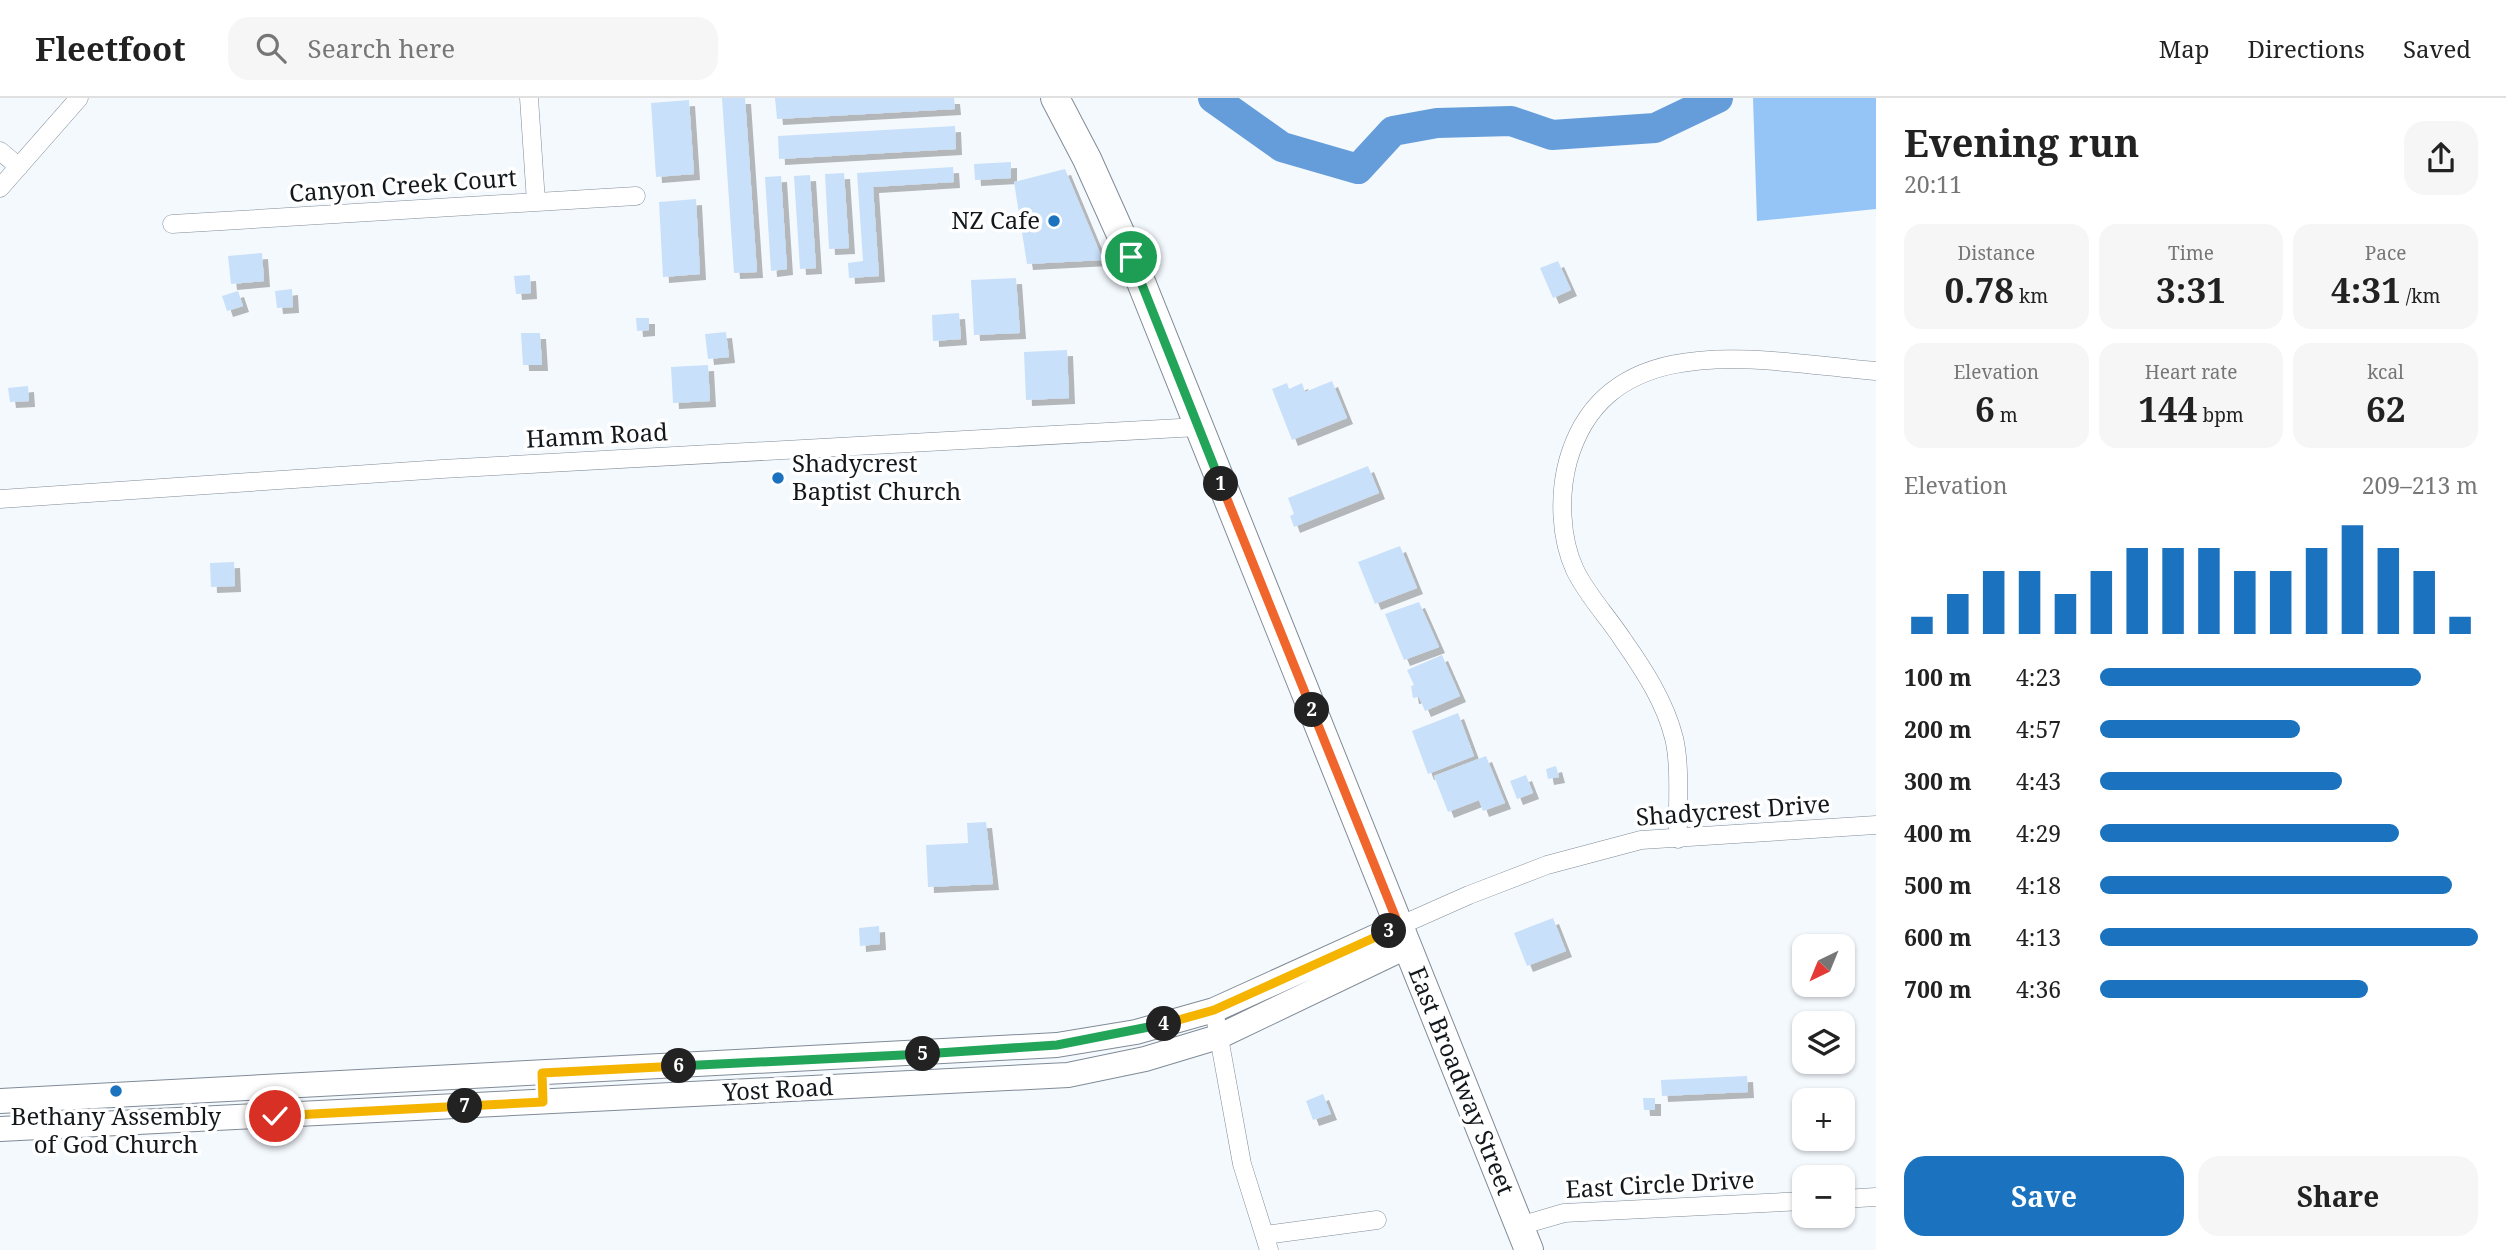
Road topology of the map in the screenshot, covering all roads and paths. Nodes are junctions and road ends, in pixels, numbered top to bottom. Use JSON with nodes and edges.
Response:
{"nodes":[{"id":1,"x":79,"y":98,"type":"edge"},
{"id":2,"x":529,"y":98,"type":"edge"},
{"id":3,"x":1055,"y":98,"type":"edge"},
{"id":4,"x":0,"y":151,"type":"edge"},
{"id":5,"x":19,"y":167,"type":"junction"},
{"id":6,"x":0,"y":188,"type":"edge"},
{"id":7,"x":636,"y":196,"type":"dead end"},
{"id":8,"x":536,"y":202,"type":"junction"},
{"id":9,"x":172,"y":224,"type":"dead end"},
{"id":10,"x":1876,"y":371,"type":"edge"},
{"id":11,"x":1198,"y":427,"type":"junction"},
{"id":12,"x":0,"y":499,"type":"edge"},
{"id":13,"x":1876,"y":825,"type":"edge"},
{"id":14,"x":1678,"y":839,"type":"junction"},
{"id":15,"x":1402,"y":937,"type":"junction"},
{"id":16,"x":1214,"y":1010,"type":"junction"},
{"id":17,"x":1104,"y":1037,"type":"junction"},
{"id":18,"x":1218,"y":1037,"type":"junction"},
{"id":19,"x":852,"y":1057,"type":"junction"},
{"id":20,"x":1107,"y":1067,"type":"junction"},
{"id":21,"x":542,"y":1073,"type":"junction"},
{"id":22,"x":853,"y":1086,"type":"junction"},
{"id":23,"x":0,"y":1101,"type":"edge"},
{"id":24,"x":543,"y":1102,"type":"junction"},
{"id":25,"x":0,"y":1129,"type":"edge"},
{"id":26,"x":1876,"y":1198,"type":"edge"},
{"id":27,"x":1855,"y":1199,"type":"edge"},
{"id":28,"x":1792,"y":1202,"type":"edge"},
{"id":29,"x":1377,"y":1220,"type":"dead end"},
{"id":30,"x":1524,"y":1238,"type":"edge"},
{"id":31,"x":1267,"y":1243,"type":"edge"}],
"edges":[{"from":1,"to":5,"type":"street"},
{"from":2,"to":8,"type":"street"},
{"from":3,"to":11,"type":"main road","name":"East Broadway Street"},
{"from":4,"to":5,"type":"street"},
{"from":5,"to":6,"type":"street"},
{"from":7,"to":8,"type":"street","name":"Canyon Creek Court"},
{"from":8,"to":9,"type":"street","name":"Canyon Creek Court"},
{"from":10,"to":14,"type":"street"},
{"from":11,"to":12,"type":"street","name":"Hamm Road"},
{"from":11,"to":15,"type":"main road","name":"East Broadway Street"},
{"from":13,"to":14,"type":"street","name":"Shadycrest Drive"},
{"from":14,"to":15,"type":"street","name":"Shadycrest Drive"},
{"from":15,"to":16,"type":"main road","name":"Yost Road"},
{"from":15,"to":18,"type":"main road","name":"Yost Road"},
{"from":15,"to":30,"type":"main road","name":"East Broadway Street"},
{"from":16,"to":17,"type":"main road","name":"Yost Road"},
{"from":16,"to":18,"type":"street"},
{"from":17,"to":19,"type":"main road","name":"Yost Road"},
{"from":17,"to":20,"type":"main road"},
{"from":18,"to":20,"type":"main road","name":"Yost Road"},
{"from":18,"to":31,"type":"street"},
{"from":19,"to":21,"type":"main road","name":"Yost Road"},
{"from":19,"to":22,"type":"main road"},
{"from":20,"to":22,"type":"main road","name":"Yost Road"},
{"from":21,"to":23,"type":"main road","name":"Yost Road"},
{"from":21,"to":24,"type":"main road"},
{"from":22,"to":24,"type":"main road","name":"Yost Road"},
{"from":24,"to":25,"type":"main road","name":"Yost Road"},
{"from":26,"to":27,"type":"street"},
{"from":28,"to":30,"type":"street","name":"East Circle Drive"},
{"from":29,"to":31,"type":"street"}]}
